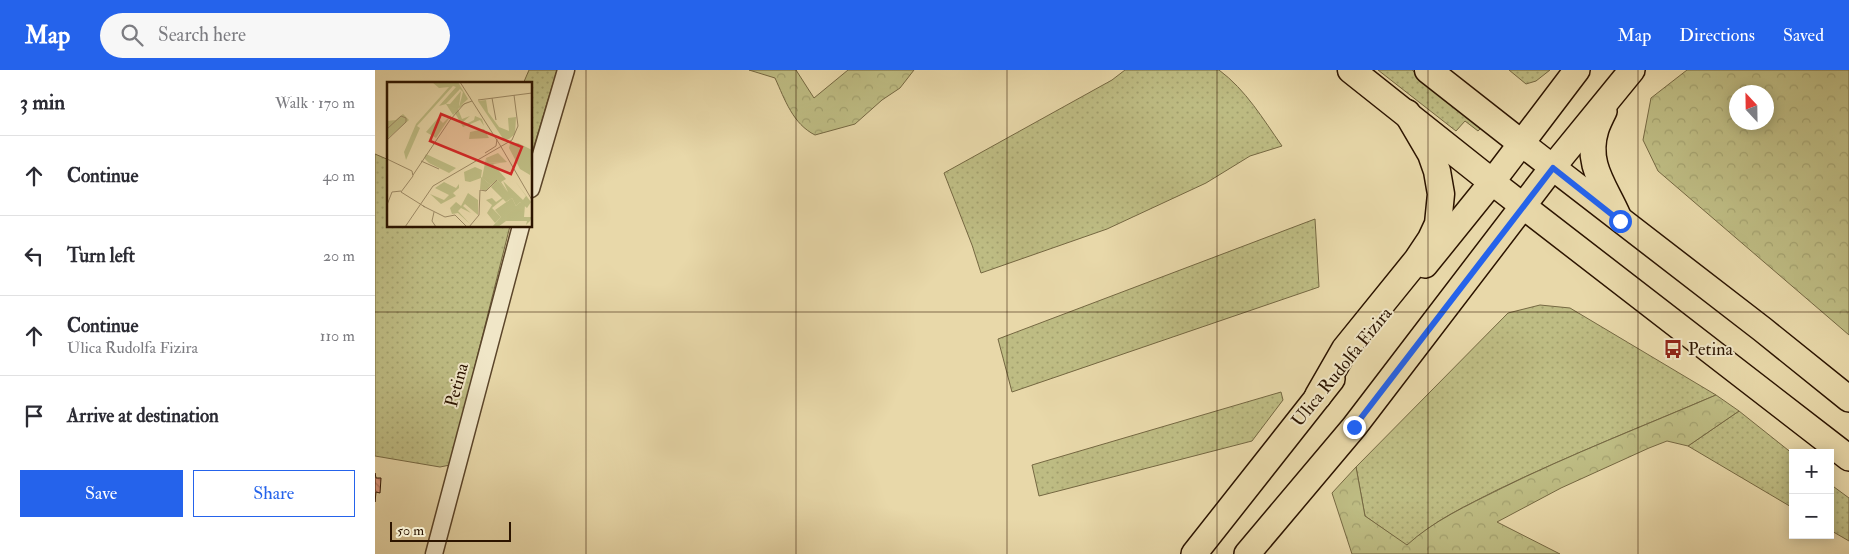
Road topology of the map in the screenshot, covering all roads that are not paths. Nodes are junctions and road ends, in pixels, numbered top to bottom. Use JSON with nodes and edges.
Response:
{"nodes":[{"id":1,"x":566,"y":70,"type":"edge"},
{"id":2,"x":1351,"y":70,"type":"edge"},
{"id":3,"x":1429,"y":70,"type":"edge"},
{"id":4,"x":1577,"y":70,"type":"edge"},
{"id":5,"x":1632,"y":70,"type":"edge"},
{"id":6,"x":1609,"y":97,"type":"junction"},
{"id":7,"x":1407,"y":113,"type":"junction"},
{"id":8,"x":1521,"y":143,"type":"junction"},
{"id":9,"x":1553,"y":168,"type":"junction"},
{"id":10,"x":533,"y":182,"type":"edge"},
{"id":11,"x":1492,"y":182,"type":"junction"},
{"id":12,"x":1523,"y":206,"type":"junction"},
{"id":13,"x":1620,"y":221,"type":"junction"},
{"id":14,"x":520,"y":228,"type":"edge"},
{"id":15,"x":1318,"y":396,"type":"junction"},
{"id":16,"x":1849,"y":399,"type":"edge"},
{"id":17,"x":1849,"y":458,"type":"edge"},
{"id":18,"x":434,"y":554,"type":"edge"},
{"id":19,"x":1194,"y":554,"type":"edge"},
{"id":20,"x":1247,"y":554,"type":"edge"}],
"edges":[{"from":1,"to":10,"type":"street"},
{"from":2,"to":7,"type":"highway"},
{"from":3,"to":8,"type":"highway"},
{"from":4,"to":8,"type":"main road","name":"Ulica Rudolfa Fizira"},
{"from":5,"to":6,"type":"main road"},
{"from":6,"to":9,"type":"main road"},
{"from":6,"to":13,"type":"main road"},
{"from":7,"to":11,"type":"highway"},
{"from":7,"to":15,"type":"highway"},
{"from":8,"to":9,"type":"main road"},
{"from":8,"to":11,"type":"main road","name":"Ulica Rudolfa Fizira"},
{"from":9,"to":12,"type":"main road"},
{"from":9,"to":13,"type":"main road"},
{"from":11,"to":12,"type":"main road"},
{"from":11,"to":15,"type":"main road","name":"Ulica Rudolfa Fizira"},
{"from":12,"to":17,"type":"main road"},
{"from":12,"to":20,"type":"main road"},
{"from":13,"to":16,"type":"main road"},
{"from":14,"to":18,"type":"street","name":"Petina"},
{"from":15,"to":19,"type":"main road","name":"Ulica Rudolfa Fizira"}]}
